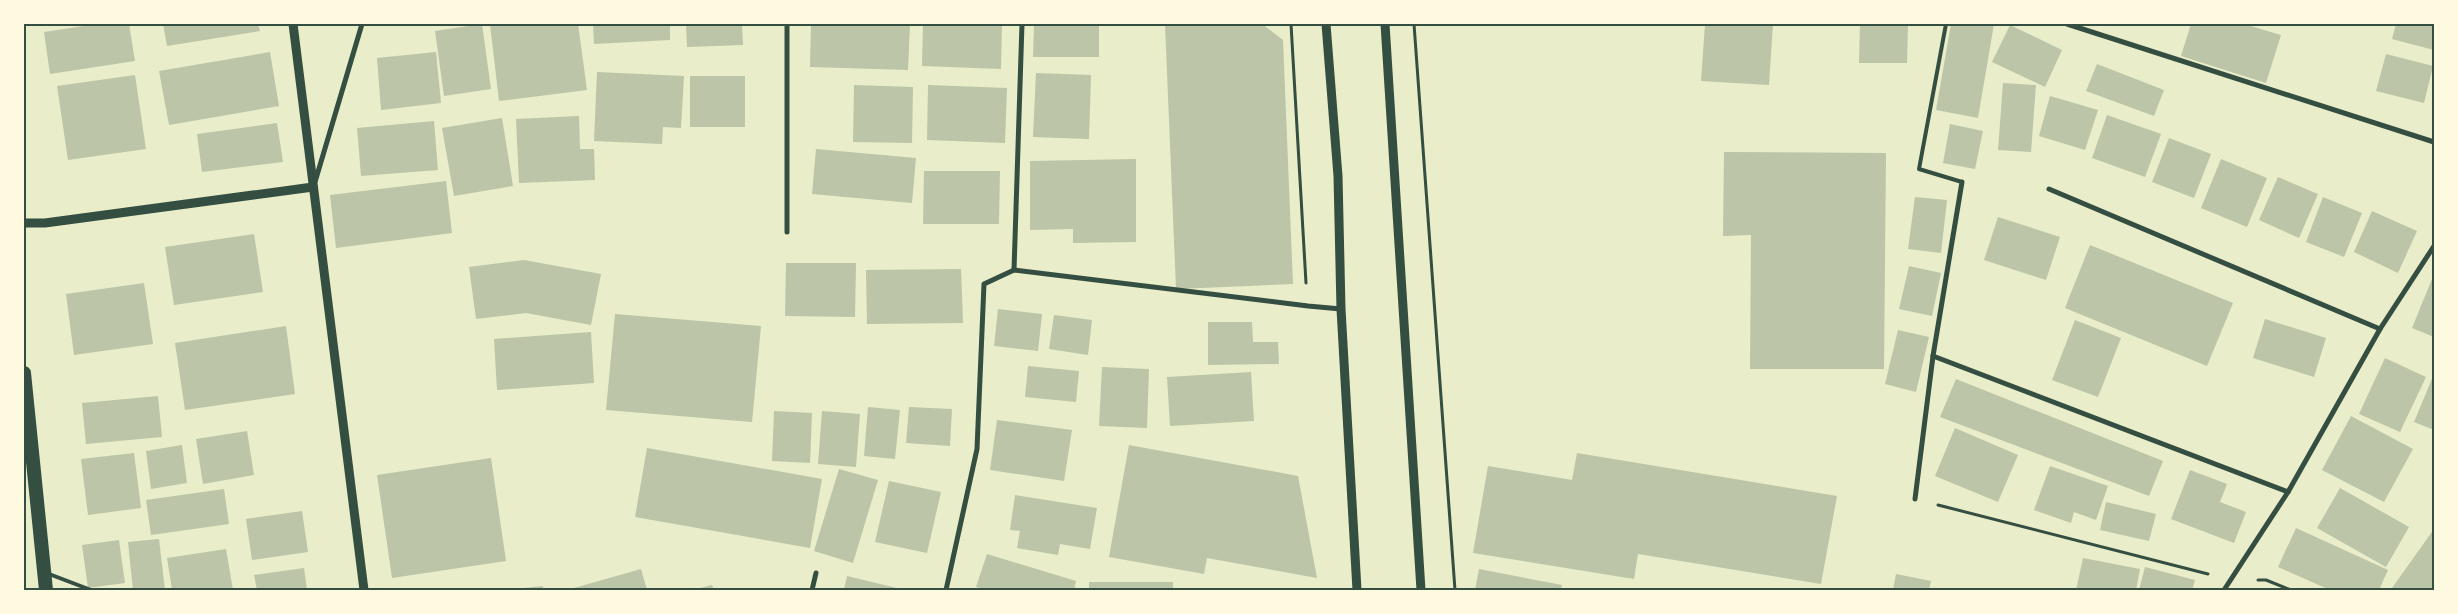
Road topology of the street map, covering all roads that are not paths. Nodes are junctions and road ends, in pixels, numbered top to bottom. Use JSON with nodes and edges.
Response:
{"nodes":[{"id":1,"x":293,"y":24,"type":"edge"},
{"id":2,"x":362,"y":24,"type":"edge"},
{"id":3,"x":787,"y":24,"type":"edge"},
{"id":4,"x":1022,"y":24,"type":"edge"},
{"id":5,"x":1326,"y":24,"type":"edge"},
{"id":6,"x":1385,"y":24,"type":"edge"},
{"id":7,"x":1946,"y":24,"type":"edge"},
{"id":8,"x":2067,"y":24,"type":"edge"},
{"id":9,"x":2434,"y":142,"type":"edge"},
{"id":10,"x":1962,"y":182,"type":"joint"},
{"id":11,"x":313,"y":187,"type":"junction"},
{"id":12,"x":2049,"y":189,"type":"dead end"},
{"id":13,"x":24,"y":224,"type":"edge"},
{"id":14,"x":787,"y":232,"type":"dead end"},
{"id":15,"x":2434,"y":246,"type":"edge"},
{"id":16,"x":1014,"y":270,"type":"junction"},
{"id":17,"x":1341,"y":308,"type":"junction"},
{"id":18,"x":2380,"y":329,"type":"junction"},
{"id":19,"x":1933,"y":356,"type":"junction"},
{"id":20,"x":24,"y":373,"type":"edge"},
{"id":21,"x":2288,"y":492,"type":"junction"},
{"id":22,"x":1915,"y":499,"type":"road end"},
{"id":23,"x":44,"y":573,"type":"junction"},
{"id":24,"x":816,"y":573,"type":"dead end"},
{"id":25,"x":46,"y":590,"type":"edge"},
{"id":26,"x":91,"y":590,"type":"edge"},
{"id":27,"x":364,"y":590,"type":"edge"},
{"id":28,"x":812,"y":590,"type":"edge"},
{"id":29,"x":946,"y":590,"type":"edge"},
{"id":30,"x":1357,"y":590,"type":"edge"},
{"id":31,"x":1421,"y":590,"type":"edge"},
{"id":32,"x":2224,"y":590,"type":"edge"}],
"edges":[{"from":1,"to":11,"type":"street"},
{"from":2,"to":11,"type":"street"},
{"from":3,"to":14,"type":"street"},
{"from":4,"to":16,"type":"street"},
{"from":5,"to":17,"type":"street"},
{"from":6,"to":31,"type":"street"},
{"from":7,"to":10,"type":"lane"},
{"from":8,"to":9,"type":"street"},
{"from":10,"to":19,"type":"street"},
{"from":11,"to":13,"type":"street"},
{"from":11,"to":27,"type":"street"},
{"from":12,"to":18,"type":"street"},
{"from":15,"to":18,"type":"street"},
{"from":16,"to":17,"type":"street"},
{"from":16,"to":29,"type":"street"},
{"from":17,"to":30,"type":"street"},
{"from":18,"to":21,"type":"street"},
{"from":19,"to":21,"type":"street"},
{"from":19,"to":22,"type":"street"},
{"from":20,"to":23,"type":"highway"},
{"from":21,"to":32,"type":"street"},
{"from":23,"to":25,"type":"highway"},
{"from":23,"to":26,"type":"lane"},
{"from":24,"to":28,"type":"street"}]}
